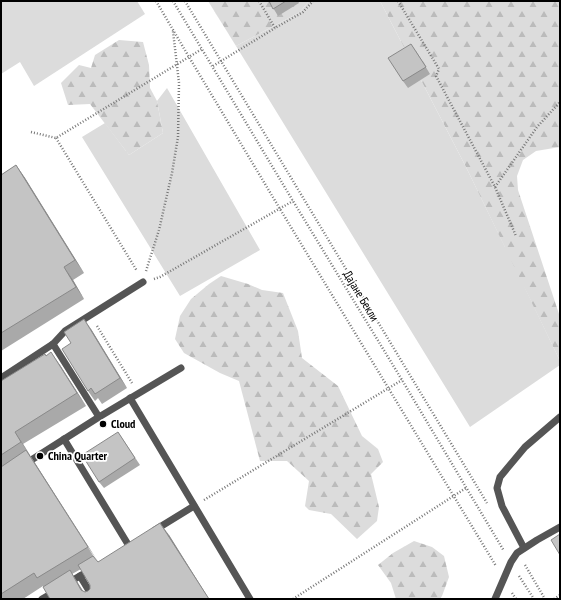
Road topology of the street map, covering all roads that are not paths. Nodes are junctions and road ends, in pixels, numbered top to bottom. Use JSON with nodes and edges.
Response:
{"nodes":[{"id":1,"x":143,"y":282,"type":"road end"},
{"id":2,"x":53,"y":344,"type":"junction"},
{"id":3,"x":181,"y":368,"type":"dead end"},
{"id":4,"x":1,"y":378,"type":"edge"},
{"id":5,"x":130,"y":398,"type":"junction"},
{"id":6,"x":99,"y":417,"type":"junction"},
{"id":7,"x":560,"y":417,"type":"edge"},
{"id":8,"x":64,"y":439,"type":"junction"},
{"id":9,"x":20,"y":467,"type":"edge"},
{"id":10,"x":194,"y":506,"type":"junction"},
{"id":11,"x":560,"y":527,"type":"edge"},
{"id":12,"x":149,"y":534,"type":"edge"},
{"id":13,"x":129,"y":546,"type":"edge"},
{"id":14,"x":524,"y":548,"type":"junction"},
{"id":15,"x":98,"y":565,"type":"edge"},
{"id":16,"x":80,"y":576,"type":"junction"},
{"id":17,"x":45,"y":598,"type":"edge"},
{"id":18,"x":94,"y":599,"type":"edge"},
{"id":19,"x":250,"y":599,"type":"edge"},
{"id":20,"x":495,"y":599,"type":"edge"}],
"edges":[{"from":1,"to":2,"type":"lane"},
{"from":2,"to":4,"type":"lane"},
{"from":2,"to":6,"type":"lane"},
{"from":3,"to":5,"type":"lane"},
{"from":5,"to":6,"type":"lane"},
{"from":5,"to":10,"type":"lane"},
{"from":6,"to":8,"type":"lane"},
{"from":7,"to":14,"type":"lane"},
{"from":8,"to":9,"type":"lane"},
{"from":8,"to":13,"type":"lane"},
{"from":10,"to":12,"type":"lane"},
{"from":10,"to":19,"type":"lane"},
{"from":11,"to":14,"type":"lane"},
{"from":14,"to":20,"type":"lane"},
{"from":15,"to":16,"type":"lane"},
{"from":16,"to":17,"type":"lane"},
{"from":16,"to":18,"type":"lane"}]}
